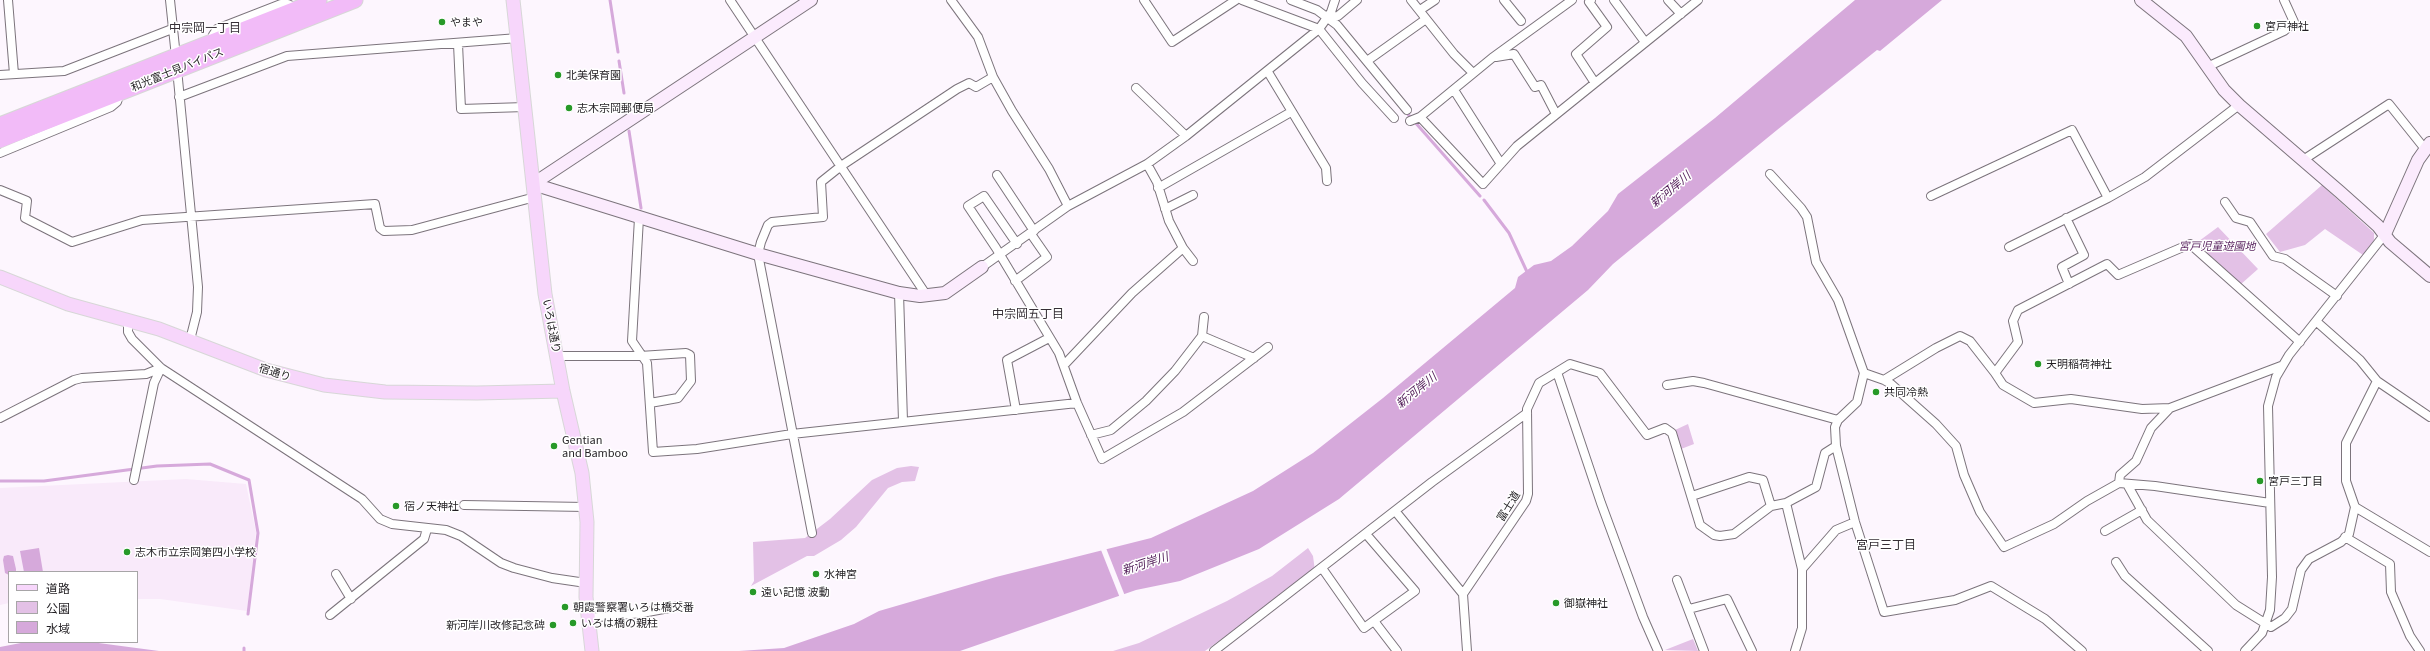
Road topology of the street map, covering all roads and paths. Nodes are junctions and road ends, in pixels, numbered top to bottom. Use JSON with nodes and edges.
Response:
{"nodes":[{"id":1,"x":8,"y":0,"type":"edge"},
{"id":2,"x":170,"y":0,"type":"edge"},
{"id":3,"x":319,"y":0,"type":"edge"},
{"id":4,"x":355,"y":0,"type":"edge"},
{"id":5,"x":513,"y":0,"type":"edge"},
{"id":6,"x":730,"y":0,"type":"edge"},
{"id":7,"x":811,"y":0,"type":"edge"},
{"id":8,"x":1144,"y":0,"type":"edge"},
{"id":9,"x":1236,"y":0,"type":"edge"},
{"id":10,"x":1242,"y":0,"type":"edge"},
{"id":11,"x":1291,"y":0,"type":"edge"},
{"id":12,"x":1335,"y":0,"type":"edge"},
{"id":13,"x":1357,"y":0,"type":"edge"},
{"id":14,"x":1411,"y":0,"type":"edge"},
{"id":15,"x":1435,"y":0,"type":"edge"},
{"id":16,"x":1504,"y":0,"type":"edge"},
{"id":17,"x":1572,"y":0,"type":"edge"},
{"id":18,"x":1591,"y":0,"type":"edge"},
{"id":19,"x":1614,"y":0,"type":"edge"},
{"id":20,"x":1668,"y":0,"type":"edge"},
{"id":21,"x":1698,"y":0,"type":"edge"},
{"id":22,"x":2140,"y":0,"type":"edge"},
{"id":23,"x":2284,"y":0,"type":"edge"},
{"id":24,"x":954,"y":1,"type":"edge"},
{"id":25,"x":1420,"y":10,"type":"junction"},
{"id":26,"x":1681,"y":14,"type":"junction"},
{"id":27,"x":1327,"y":17,"type":"junction"},
{"id":28,"x":1426,"y":19,"type":"junction"},
{"id":29,"x":1521,"y":21,"type":"dead end"},
{"id":30,"x":172,"y":29,"type":"junction"},
{"id":31,"x":1319,"y":29,"type":"junction"},
{"id":32,"x":755,"y":37,"type":"junction"},
{"id":33,"x":518,"y":38,"type":"junction"},
{"id":34,"x":1645,"y":42,"type":"junction"},
{"id":35,"x":458,"y":44,"type":"junction"},
{"id":36,"x":1492,"y":58,"type":"junction"},
{"id":37,"x":1367,"y":61,"type":"junction"},
{"id":38,"x":176,"y":63,"type":"junction"},
{"id":39,"x":2207,"y":67,"type":"junction"},
{"id":40,"x":1268,"y":72,"type":"junction"},
{"id":41,"x":1473,"y":73,"type":"junction"},
{"id":42,"x":14,"y":74,"type":"junction"},
{"id":43,"x":0,"y":75,"type":"edge"},
{"id":44,"x":993,"y":77,"type":"junction"},
{"id":45,"x":1595,"y":83,"type":"junction"},
{"id":46,"x":1136,"y":88,"type":"dead end"},
{"id":47,"x":1454,"y":90,"type":"junction"},
{"id":48,"x":120,"y":92,"type":"junction"},
{"id":49,"x":180,"y":97,"type":"junction"},
{"id":50,"x":2239,"y":106,"type":"junction"},
{"id":51,"x":525,"y":107,"type":"junction"},
{"id":52,"x":1407,"y":110,"type":"dead end"},
{"id":53,"x":1291,"y":112,"type":"junction"},
{"id":54,"x":1556,"y":114,"type":"junction"},
{"id":55,"x":1420,"y":117,"type":"junction"},
{"id":56,"x":1394,"y":118,"type":"dead end"},
{"id":57,"x":1410,"y":121,"type":"dead end"},
{"id":58,"x":0,"y":125,"type":"edge"},
{"id":59,"x":1186,"y":136,"type":"junction"},
{"id":60,"x":0,"y":140,"type":"edge"},
{"id":61,"x":2427,"y":146,"type":"edge"},
{"id":62,"x":0,"y":153,"type":"edge"},
{"id":63,"x":2303,"y":160,"type":"junction"},
{"id":64,"x":1147,"y":164,"type":"junction"},
{"id":65,"x":1501,"y":164,"type":"junction"},
{"id":66,"x":841,"y":166,"type":"junction"},
{"id":67,"x":1770,"y":174,"type":"dead end"},
{"id":68,"x":997,"y":175,"type":"dead end"},
{"id":69,"x":1327,"y":180,"type":"dead end"},
{"id":70,"x":533,"y":184,"type":"junction"},
{"id":71,"x":1158,"y":188,"type":"junction"},
{"id":72,"x":0,"y":190,"type":"edge"},
{"id":73,"x":1193,"y":196,"type":"dead end"},
{"id":74,"x":1931,"y":196,"type":"dead end"},
{"id":75,"x":535,"y":198,"type":"junction"},
{"id":76,"x":2108,"y":198,"type":"junction"},
{"id":77,"x":2225,"y":202,"type":"dead end"},
{"id":78,"x":1068,"y":206,"type":"junction"},
{"id":79,"x":1165,"y":209,"type":"junction"},
{"id":80,"x":192,"y":217,"type":"junction"},
{"id":81,"x":640,"y":218,"type":"junction"},
{"id":82,"x":2066,"y":218,"type":"junction"},
{"id":83,"x":1032,"y":232,"type":"junction"},
{"id":84,"x":2385,"y":234,"type":"junction"},
{"id":85,"x":1017,"y":244,"type":"junction"},
{"id":86,"x":2009,"y":247,"type":"dead end"},
{"id":87,"x":1183,"y":248,"type":"junction"},
{"id":88,"x":758,"y":254,"type":"junction"},
{"id":89,"x":1000,"y":256,"type":"junction"},
{"id":90,"x":1193,"y":261,"type":"dead end"},
{"id":91,"x":982,"y":267,"type":"joint"},
{"id":92,"x":2430,"y":276,"type":"edge"},
{"id":93,"x":0,"y":277,"type":"edge"},
{"id":94,"x":1015,"y":281,"type":"junction"},
{"id":95,"x":2069,"y":284,"type":"junction"},
{"id":96,"x":899,"y":293,"type":"junction"},
{"id":97,"x":927,"y":296,"type":"junction"},
{"id":98,"x":2337,"y":296,"type":"junction"},
{"id":99,"x":1204,"y":317,"type":"dead end"},
{"id":100,"x":128,"y":320,"type":"junction"},
{"id":101,"x":2316,"y":322,"type":"junction"},
{"id":102,"x":1202,"y":336,"type":"junction"},
{"id":103,"x":1049,"y":338,"type":"junction"},
{"id":104,"x":190,"y":340,"type":"junction"},
{"id":105,"x":2300,"y":342,"type":"junction"},
{"id":106,"x":1268,"y":346,"type":"dead end"},
{"id":107,"x":558,"y":356,"type":"junction"},
{"id":108,"x":640,"y":356,"type":"junction"},
{"id":109,"x":1254,"y":358,"type":"junction"},
{"id":110,"x":1064,"y":365,"type":"junction"},
{"id":111,"x":2281,"y":366,"type":"junction"},
{"id":112,"x":161,"y":368,"type":"junction"},
{"id":113,"x":1557,"y":372,"type":"junction"},
{"id":114,"x":1864,"y":373,"type":"junction"},
{"id":115,"x":1995,"y":374,"type":"junction"},
{"id":116,"x":1884,"y":380,"type":"junction"},
{"id":117,"x":2377,"y":381,"type":"junction"},
{"id":118,"x":1667,"y":385,"type":"dead end"},
{"id":119,"x":563,"y":391,"type":"junction"},
{"id":120,"x":650,"y":403,"type":"junction"},
{"id":121,"x":1077,"y":404,"type":"junction"},
{"id":122,"x":2170,"y":408,"type":"junction"},
{"id":123,"x":1016,"y":410,"type":"junction"},
{"id":124,"x":1527,"y":412,"type":"junction"},
{"id":125,"x":2430,"y":417,"type":"edge"},
{"id":126,"x":0,"y":418,"type":"edge"},
{"id":127,"x":1838,"y":420,"type":"junction"},
{"id":128,"x":903,"y":421,"type":"junction"},
{"id":129,"x":792,"y":434,"type":"junction"},
{"id":130,"x":1091,"y":435,"type":"junction"},
{"id":131,"x":1836,"y":446,"type":"junction"},
{"id":132,"x":134,"y":480,"type":"dead end"},
{"id":133,"x":2123,"y":484,"type":"junction"},
{"id":134,"x":1692,"y":496,"type":"junction"},
{"id":135,"x":1786,"y":503,"type":"junction"},
{"id":136,"x":2270,"y":503,"type":"junction"},
{"id":137,"x":464,"y":505,"type":"dead end"},
{"id":138,"x":1771,"y":506,"type":"junction"},
{"id":139,"x":586,"y":507,"type":"junction"},
{"id":140,"x":2355,"y":507,"type":"junction"},
{"id":141,"x":2142,"y":510,"type":"junction"},
{"id":142,"x":1396,"y":512,"type":"junction"},
{"id":143,"x":1855,"y":522,"type":"junction"},
{"id":144,"x":427,"y":529,"type":"junction"},
{"id":145,"x":2105,"y":531,"type":"dead end"},
{"id":146,"x":812,"y":533,"type":"dead end"},
{"id":147,"x":1366,"y":534,"type":"junction"},
{"id":148,"x":2345,"y":537,"type":"junction"},
{"id":149,"x":2430,"y":552,"type":"edge"},
{"id":150,"x":2116,"y":562,"type":"dead end"},
{"id":151,"x":1322,"y":568,"type":"junction"},
{"id":152,"x":1802,"y":569,"type":"junction"},
{"id":153,"x":336,"y":574,"type":"dead end"},
{"id":154,"x":1677,"y":580,"type":"dead end"},
{"id":155,"x":586,"y":583,"type":"junction"},
{"id":156,"x":1463,"y":594,"type":"junction"},
{"id":157,"x":351,"y":599,"type":"junction"},
{"id":158,"x":680,"y":606,"type":"dead end"},
{"id":159,"x":1688,"y":609,"type":"junction"},
{"id":160,"x":330,"y":616,"type":"dead end"},
{"id":161,"x":1374,"y":621,"type":"junction"},
{"id":162,"x":589,"y":624,"type":"junction"},
{"id":163,"x":2265,"y":626,"type":"junction"},
{"id":164,"x":592,"y":651,"type":"edge"},
{"id":165,"x":1214,"y":651,"type":"edge"},
{"id":166,"x":1397,"y":651,"type":"edge"},
{"id":167,"x":1467,"y":651,"type":"edge"},
{"id":168,"x":1658,"y":651,"type":"edge"},
{"id":169,"x":1704,"y":651,"type":"edge"},
{"id":170,"x":1752,"y":651,"type":"edge"},
{"id":171,"x":1795,"y":651,"type":"edge"},
{"id":172,"x":2082,"y":651,"type":"edge"},
{"id":173,"x":2208,"y":651,"type":"edge"},
{"id":174,"x":2245,"y":651,"type":"edge"},
{"id":175,"x":2420,"y":651,"type":"edge"}],
"edges":[{"from":1,"to":42,"type":"street"},
{"from":2,"to":30,"type":"street"},
{"from":3,"to":38,"type":"highway","name":"和光富士見バイパス"},
{"from":4,"to":38,"type":"highway","name":"和光富士見バイパス"},
{"from":5,"to":33,"type":"main road","name":"いろは通り"},
{"from":6,"to":32,"type":"street"},
{"from":7,"to":32,"type":"street"},
{"from":8,"to":9,"type":"street"},
{"from":10,"to":31,"type":"street"},
{"from":11,"to":27,"type":"street"},
{"from":12,"to":27,"type":"street"},
{"from":13,"to":27,"type":"street"},
{"from":14,"to":25,"type":"street"},
{"from":15,"to":25,"type":"street"},
{"from":16,"to":29,"type":"street"},
{"from":17,"to":36,"type":"street"},
{"from":18,"to":45,"type":"street"},
{"from":19,"to":34,"type":"street"},
{"from":20,"to":26,"type":"street"},
{"from":21,"to":26,"type":"street"},
{"from":22,"to":39,"type":"street"},
{"from":23,"to":39,"type":"street"},
{"from":24,"to":44,"type":"street"},
{"from":25,"to":28,"type":"street"},
{"from":26,"to":34,"type":"street"},
{"from":27,"to":31,"type":"street"},
{"from":27,"to":37,"type":"street"},
{"from":28,"to":37,"type":"street"},
{"from":28,"to":41,"type":"street"},
{"from":30,"to":38,"type":"street"},
{"from":30,"to":42,"type":"street"},
{"from":31,"to":40,"type":"street"},
{"from":31,"to":56,"type":"street"},
{"from":32,"to":66,"type":"street"},
{"from":32,"to":70,"type":"street"},
{"from":33,"to":35,"type":"street"},
{"from":33,"to":51,"type":"main road","name":"いろは通り"},
{"from":34,"to":45,"type":"street"},
{"from":35,"to":49,"type":"street"},
{"from":35,"to":51,"type":"street"},
{"from":36,"to":41,"type":"street"},
{"from":36,"to":54,"type":"street"},
{"from":37,"to":52,"type":"street"},
{"from":38,"to":48,"type":"highway","name":"和光富士見バイパス"},
{"from":38,"to":49,"type":"street"},
{"from":38,"to":58,"type":"highway","name":"和光富士見バイパス"},
{"from":39,"to":50,"type":"street"},
{"from":40,"to":53,"type":"street"},
{"from":40,"to":59,"type":"street"},
{"from":41,"to":47,"type":"street"},
{"from":42,"to":43,"type":"street"},
{"from":44,"to":66,"type":"street"},
{"from":44,"to":78,"type":"street"},
{"from":45,"to":54,"type":"street"},
{"from":46,"to":59,"type":"street"},
{"from":47,"to":55,"type":"street"},
{"from":47,"to":65,"type":"street"},
{"from":48,"to":60,"type":"highway","name":"和光富士見バイパス"},
{"from":48,"to":62,"type":"street"},
{"from":49,"to":80,"type":"street"},
{"from":50,"to":63,"type":"street"},
{"from":50,"to":76,"type":"street"},
{"from":51,"to":70,"type":"main road","name":"いろは通り"},
{"from":53,"to":69,"type":"street"},
{"from":53,"to":71,"type":"street"},
{"from":54,"to":65,"type":"street"},
{"from":55,"to":57,"type":"street"},
{"from":55,"to":65,"type":"street"},
{"from":59,"to":64,"type":"street"},
{"from":61,"to":63,"type":"street"},
{"from":61,"to":84,"type":"street"},
{"from":63,"to":84,"type":"street"},
{"from":64,"to":71,"type":"street"},
{"from":64,"to":78,"type":"street"},
{"from":66,"to":88,"type":"street"},
{"from":66,"to":97,"type":"street"},
{"from":67,"to":114,"type":"street"},
{"from":68,"to":83,"type":"street"},
{"from":70,"to":75,"type":"main road","name":"いろは通り"},
{"from":70,"to":81,"type":"street"},
{"from":71,"to":79,"type":"street"},
{"from":72,"to":80,"type":"street"},
{"from":73,"to":79,"type":"street"},
{"from":74,"to":76,"type":"street"},
{"from":75,"to":80,"type":"street"},
{"from":75,"to":107,"type":"main road","name":"いろは通り"},
{"from":76,"to":82,"type":"street"},
{"from":77,"to":98,"type":"street"},
{"from":78,"to":83,"type":"street"},
{"from":79,"to":87,"type":"street"},
{"from":80,"to":104,"type":"street"},
{"from":81,"to":88,"type":"street"},
{"from":81,"to":108,"type":"street"},
{"from":82,"to":86,"type":"street"},
{"from":82,"to":95,"type":"street"},
{"from":83,"to":85,"type":"street"},
{"from":83,"to":94,"type":"street"},
{"from":84,"to":92,"type":"street"},
{"from":84,"to":98,"type":"street"},
{"from":85,"to":89,"type":"street"},
{"from":85,"to":89,"type":"street"},
{"from":87,"to":90,"type":"street"},
{"from":87,"to":110,"type":"street"},
{"from":88,"to":96,"type":"street"},
{"from":88,"to":129,"type":"street"},
{"from":89,"to":91,"type":"street"},
{"from":89,"to":94,"type":"street"},
{"from":91,"to":97,"type":"street"},
{"from":93,"to":100,"type":"main road","name":"宿通り"},
{"from":94,"to":103,"type":"street"},
{"from":95,"to":105,"type":"street"},
{"from":95,"to":115,"type":"street"},
{"from":96,"to":97,"type":"street"},
{"from":96,"to":128,"type":"street"},
{"from":98,"to":101,"type":"street"},
{"from":99,"to":102,"type":"street"},
{"from":100,"to":104,"type":"main road","name":"宿通り"},
{"from":100,"to":112,"type":"street"},
{"from":101,"to":105,"type":"street"},
{"from":101,"to":117,"type":"street"},
{"from":102,"to":109,"type":"street"},
{"from":102,"to":130,"type":"street"},
{"from":103,"to":110,"type":"street"},
{"from":103,"to":123,"type":"street"},
{"from":104,"to":119,"type":"main road","name":"宿通り"},
{"from":105,"to":111,"type":"street"},
{"from":106,"to":109,"type":"street"},
{"from":107,"to":108,"type":"street"},
{"from":107,"to":119,"type":"main road","name":"いろは通り"},
{"from":108,"to":120,"type":"street"},
{"from":108,"to":120,"type":"street"},
{"from":109,"to":130,"type":"street"},
{"from":110,"to":121,"type":"street"},
{"from":111,"to":122,"type":"street"},
{"from":111,"to":136,"type":"street"},
{"from":112,"to":126,"type":"street"},
{"from":112,"to":132,"type":"street"},
{"from":112,"to":144,"type":"street"},
{"from":113,"to":124,"type":"street","name":"富士道"},
{"from":113,"to":134,"type":"street","name":"富士道"},
{"from":113,"to":168,"type":"street"},
{"from":114,"to":116,"type":"street"},
{"from":114,"to":127,"type":"street"},
{"from":115,"to":116,"type":"street"},
{"from":115,"to":122,"type":"street"},
{"from":116,"to":133,"type":"street"},
{"from":117,"to":125,"type":"street"},
{"from":117,"to":140,"type":"street"},
{"from":118,"to":127,"type":"street"},
{"from":119,"to":139,"type":"main road","name":"いろは通り"},
{"from":120,"to":129,"type":"street"},
{"from":121,"to":123,"type":"street"},
{"from":121,"to":130,"type":"street"},
{"from":122,"to":133,"type":"street"},
{"from":123,"to":128,"type":"street"},
{"from":124,"to":142,"type":"street"},
{"from":124,"to":156,"type":"street","name":"富士道"},
{"from":127,"to":131,"type":"street"},
{"from":128,"to":129,"type":"street"},
{"from":129,"to":146,"type":"street"},
{"from":131,"to":135,"type":"street"},
{"from":131,"to":143,"type":"street"},
{"from":133,"to":136,"type":"street"},
{"from":133,"to":141,"type":"street"},
{"from":134,"to":138,"type":"street"},
{"from":134,"to":138,"type":"street"},
{"from":135,"to":138,"type":"street"},
{"from":135,"to":152,"type":"street"},
{"from":136,"to":163,"type":"street"},
{"from":137,"to":139,"type":"street"},
{"from":139,"to":155,"type":"main road","name":"いろは通り"},
{"from":140,"to":148,"type":"street"},
{"from":140,"to":149,"type":"street"},
{"from":141,"to":145,"type":"street"},
{"from":141,"to":163,"type":"street"},
{"from":142,"to":147,"type":"street"},
{"from":142,"to":156,"type":"street"},
{"from":143,"to":152,"type":"street"},
{"from":143,"to":172,"type":"street"},
{"from":144,"to":155,"type":"street"},
{"from":144,"to":157,"type":"street"},
{"from":147,"to":151,"type":"street"},
{"from":147,"to":161,"type":"street"},
{"from":148,"to":163,"type":"street"},
{"from":148,"to":175,"type":"street"},
{"from":150,"to":173,"type":"street"},
{"from":151,"to":161,"type":"street"},
{"from":151,"to":165,"type":"street"},
{"from":152,"to":171,"type":"street"},
{"from":153,"to":157,"type":"street"},
{"from":154,"to":159,"type":"street"},
{"from":155,"to":162,"type":"main road","name":"いろは通り"},
{"from":156,"to":167,"type":"street"},
{"from":157,"to":160,"type":"street"},
{"from":158,"to":162,"type":"street"},
{"from":159,"to":169,"type":"street"},
{"from":159,"to":170,"type":"street"},
{"from":161,"to":166,"type":"street"},
{"from":162,"to":164,"type":"main road","name":"いろは通り"},
{"from":163,"to":174,"type":"street"}]}
